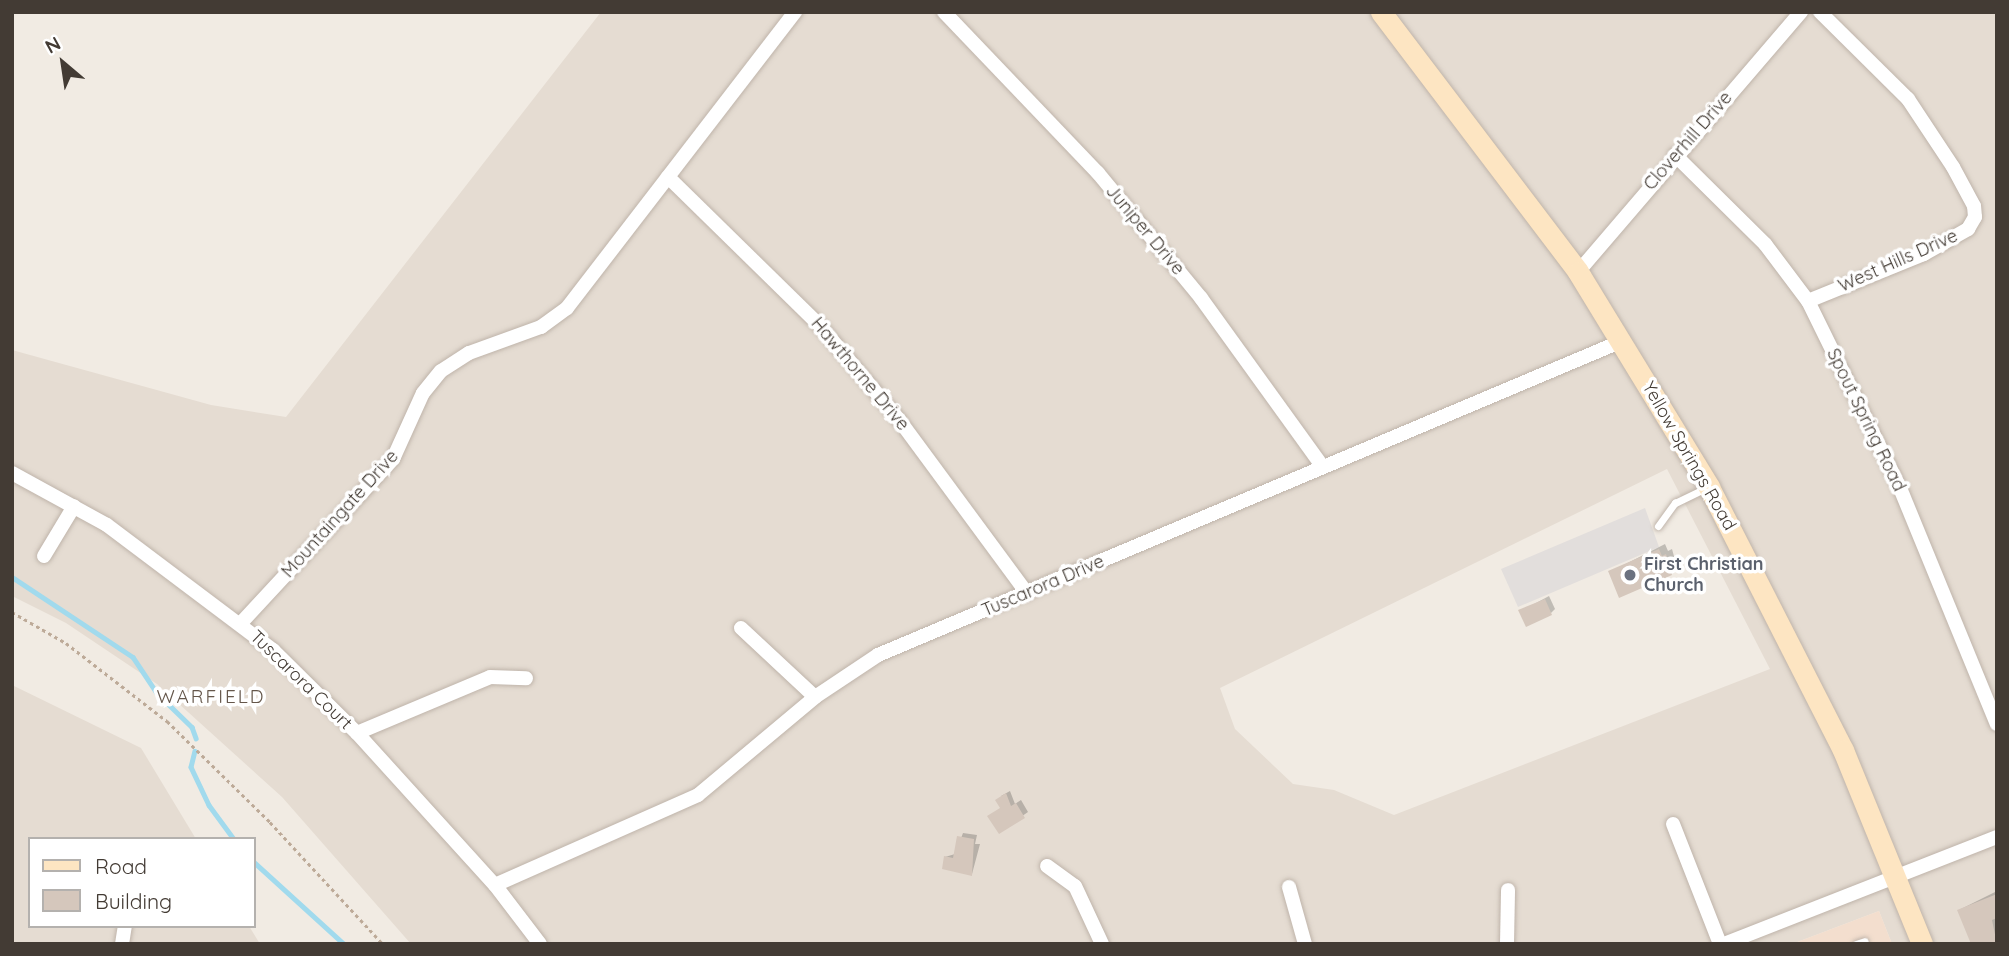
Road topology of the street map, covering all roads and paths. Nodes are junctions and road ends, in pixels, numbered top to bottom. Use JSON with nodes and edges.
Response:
{"nodes":[{"id":1,"x":795,"y":12,"type":"edge"},
{"id":2,"x":944,"y":12,"type":"edge"},
{"id":3,"x":1381,"y":12,"type":"edge"},
{"id":4,"x":1801,"y":12,"type":"edge"},
{"id":5,"x":1820,"y":12,"type":"edge"},
{"id":6,"x":1675,"y":155,"type":"junction"},
{"id":7,"x":668,"y":177,"type":"junction"},
{"id":8,"x":1578,"y":272,"type":"junction"},
{"id":9,"x":1808,"y":302,"type":"junction"},
{"id":10,"x":1622,"y":341,"type":"junction"},
{"id":11,"x":1323,"y":467,"type":"junction"},
{"id":12,"x":12,"y":472,"type":"edge"},
{"id":13,"x":1709,"y":487,"type":"junction"},
{"id":14,"x":74,"y":506,"type":"junction"},
{"id":15,"x":1658,"y":526,"type":"dead end"},
{"id":16,"x":44,"y":556,"type":"dead end"},
{"id":17,"x":1027,"y":593,"type":"junction"},
{"id":18,"x":13,"y":614,"type":"edge"},
{"id":19,"x":241,"y":623,"type":"junction"},
{"id":20,"x":741,"y":628,"type":"dead end"},
{"id":21,"x":526,"y":678,"type":"dead end"},
{"id":22,"x":815,"y":697,"type":"junction"},
{"id":23,"x":1997,"y":724,"type":"edge"},
{"id":24,"x":357,"y":733,"type":"junction"},
{"id":25,"x":1673,"y":824,"type":"dead end"},
{"id":26,"x":1997,"y":837,"type":"edge"},
{"id":27,"x":1047,"y":866,"type":"dead end"},
{"id":28,"x":1895,"y":874,"type":"junction"},
{"id":29,"x":495,"y":885,"type":"junction"},
{"id":30,"x":1289,"y":887,"type":"dead end"},
{"id":31,"x":1508,"y":890,"type":"dead end"},
{"id":32,"x":383,"y":944,"type":"edge"},
{"id":33,"x":540,"y":944,"type":"edge"},
{"id":34,"x":1102,"y":944,"type":"edge"},
{"id":35,"x":1305,"y":944,"type":"edge"},
{"id":36,"x":1507,"y":944,"type":"edge"},
{"id":37,"x":1722,"y":944,"type":"edge"},
{"id":38,"x":1922,"y":944,"type":"edge"}],
"edges":[{"from":1,"to":7,"type":"street","name":"Mountaingate Drive"},
{"from":2,"to":11,"type":"street","name":"Juniper Drive"},
{"from":3,"to":8,"type":"main road","name":"Yellow Springs Road"},
{"from":4,"to":6,"type":"street","name":"Cloverhill Drive"},
{"from":5,"to":9,"type":"street","name":"West Hills Drive"},
{"from":6,"to":8,"type":"street","name":"Cloverhill Drive"},
{"from":6,"to":9,"type":"street","name":"Spout Spring Road"},
{"from":7,"to":17,"type":"street","name":"Hawthorne Drive"},
{"from":7,"to":19,"type":"street","name":"Mountaingate Drive"},
{"from":8,"to":10,"type":"main road","name":"Yellow Springs Road"},
{"from":9,"to":23,"type":"street","name":"Spout Spring Road"},
{"from":10,"to":11,"type":"street","name":"Tuscarora Drive"},
{"from":10,"to":13,"type":"main road","name":"Yellow Springs Road"},
{"from":11,"to":17,"type":"street","name":"Tuscarora Drive"},
{"from":12,"to":14,"type":"street","name":"Tuscarora Court"},
{"from":13,"to":15,"type":"lane"},
{"from":13,"to":28,"type":"main road","name":"Yellow Springs Road"},
{"from":14,"to":16,"type":"street"},
{"from":14,"to":19,"type":"street","name":"Tuscarora Court"},
{"from":17,"to":22,"type":"street","name":"Tuscarora Drive"},
{"from":18,"to":32,"type":"path"},
{"from":19,"to":24,"type":"street","name":"Tuscarora Court"},
{"from":20,"to":22,"type":"street"},
{"from":21,"to":24,"type":"street"},
{"from":22,"to":29,"type":"street","name":"Tuscarora Drive"},
{"from":24,"to":29,"type":"street","name":"Tuscarora Court"},
{"from":25,"to":37,"type":"street"},
{"from":26,"to":28,"type":"street"},
{"from":27,"to":34,"type":"street"},
{"from":28,"to":37,"type":"street"},
{"from":28,"to":38,"type":"main road","name":"Yellow Springs Road"},
{"from":29,"to":33,"type":"street","name":"Tuscarora Court"},
{"from":30,"to":35,"type":"street"},
{"from":31,"to":36,"type":"street"}]}
